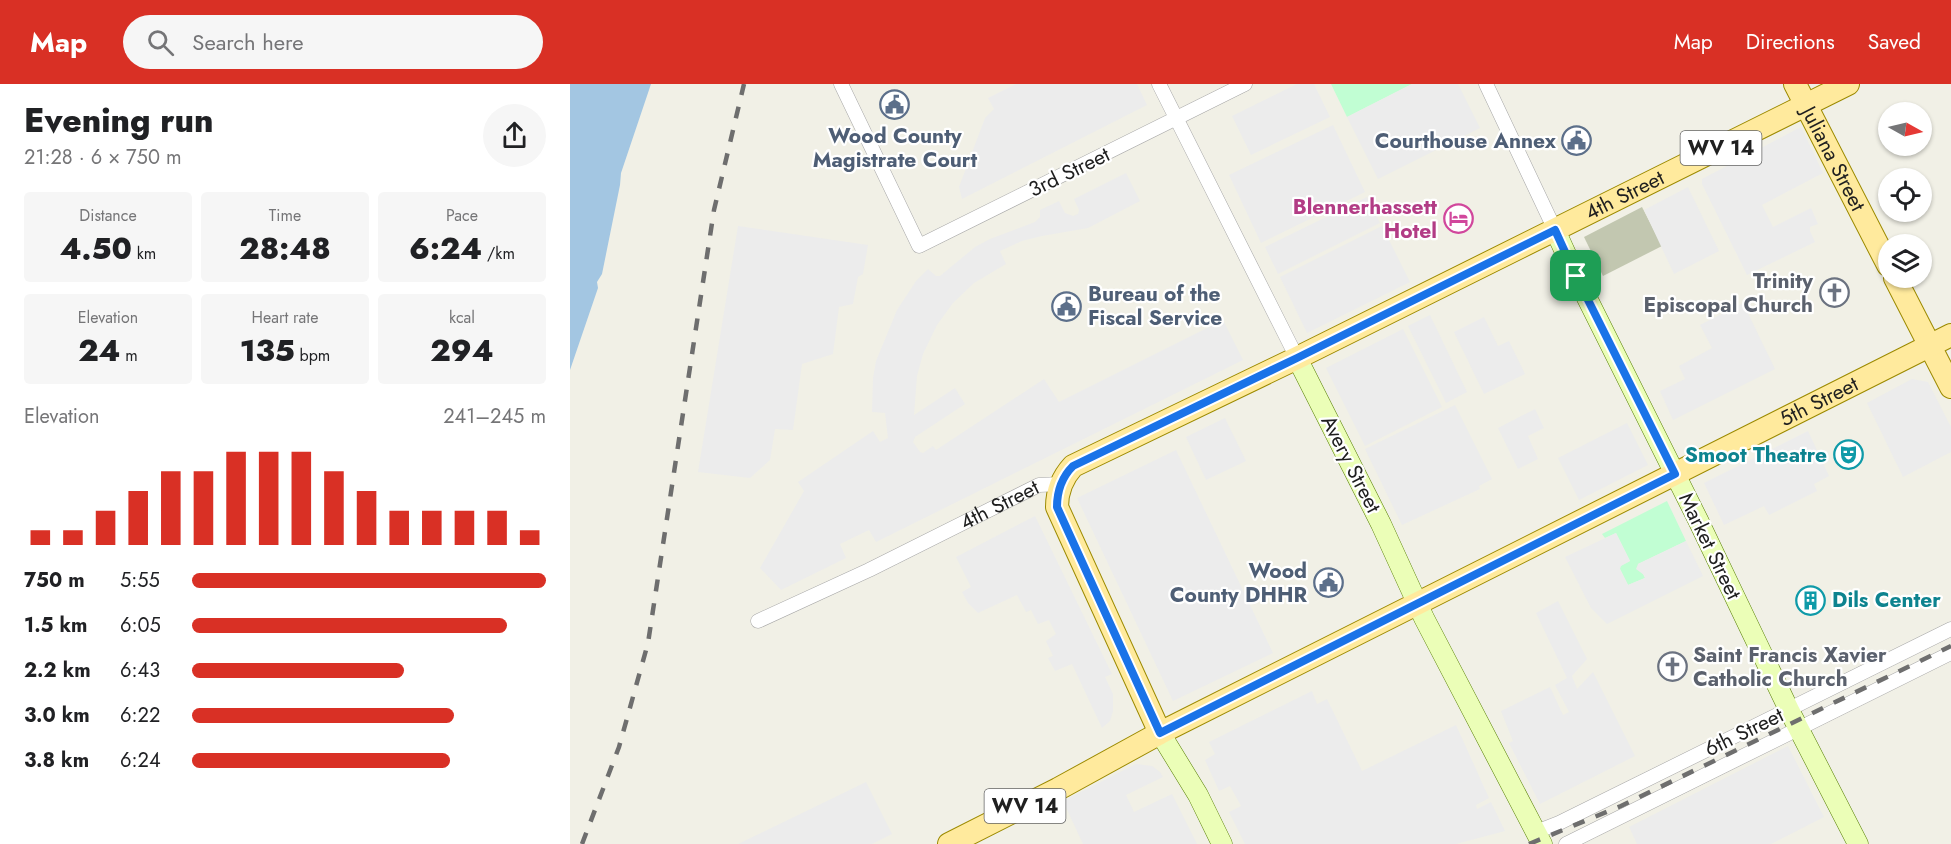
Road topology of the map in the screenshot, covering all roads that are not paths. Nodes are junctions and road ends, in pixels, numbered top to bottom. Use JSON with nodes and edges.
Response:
{"nodes":[{"id":1,"x":841,"y":84,"type":"edge"},
{"id":2,"x":1159,"y":84,"type":"edge"},
{"id":3,"x":1245,"y":84,"type":"edge"},
{"id":4,"x":1486,"y":84,"type":"edge"},
{"id":5,"x":1795,"y":84,"type":"edge"},
{"id":6,"x":1848,"y":84,"type":"edge"},
{"id":7,"x":1806,"y":106,"type":"junction"},
{"id":8,"x":1176,"y":118,"type":"junction"},
{"id":9,"x":1555,"y":230,"type":"junction"},
{"id":10,"x":1878,"y":246,"type":"edge"},
{"id":11,"x":1900,"y":288,"type":"edge"},
{"id":12,"x":1951,"y":335,"type":"edge"},
{"id":13,"x":1931,"y":346,"type":"junction"},
{"id":14,"x":1297,"y":358,"type":"junction"},
{"id":15,"x":1951,"y":387,"type":"edge"},
{"id":16,"x":1675,"y":474,"type":"junction"},
{"id":17,"x":1060,"y":484,"type":"junction"},
{"id":18,"x":1419,"y":603,"type":"junction"},
{"id":19,"x":758,"y":621,"type":"dead end"},
{"id":20,"x":1951,"y":630,"type":"edge"},
{"id":21,"x":1951,"y":653,"type":"edge"},
{"id":22,"x":1789,"y":710,"type":"junction"},
{"id":23,"x":1798,"y":728,"type":"junction"},
{"id":24,"x":1160,"y":733,"type":"junction"},
{"id":25,"x":1539,"y":838,"type":"edge"},
{"id":26,"x":949,"y":844,"type":"edge"},
{"id":27,"x":1222,"y":844,"type":"edge"},
{"id":28,"x":1566,"y":844,"type":"edge"},
{"id":29,"x":1858,"y":844,"type":"edge"}],
"edges":[{"from":1,"to":8,"type":"street","name":"3rd Street"},
{"from":2,"to":8,"type":"street","name":"Avery Street"},
{"from":3,"to":8,"type":"street","name":"3rd Street"},
{"from":4,"to":9,"type":"street","name":"Market Street"},
{"from":5,"to":7,"type":"main road","name":"Juliana Street"},
{"from":6,"to":7,"type":"main road","name":"4th Street","number":"WV 14"},
{"from":7,"to":9,"type":"main road","name":"4th Street","number":"WV 14"},
{"from":7,"to":10,"type":"main road","name":"Juliana Street"},
{"from":8,"to":14,"type":"street","name":"Avery Street"},
{"from":9,"to":14,"type":"main road","name":"4th Street","number":"WV 14"},
{"from":9,"to":16,"type":"street","name":"Market Street"},
{"from":11,"to":13,"type":"main road"},
{"from":12,"to":13,"type":"main road","name":"5th Street"},
{"from":13,"to":15,"type":"main road"},
{"from":13,"to":16,"type":"main road","name":"5th Street","number":"WV 14"},
{"from":14,"to":17,"type":"main road","name":"4th Street","number":"WV 14"},
{"from":14,"to":18,"type":"street","name":"Avery Street"},
{"from":16,"to":18,"type":"main road","name":"5th Street","number":"WV 14"},
{"from":16,"to":22,"type":"street","name":"Market Street"},
{"from":17,"to":19,"type":"street","name":"4th Street"},
{"from":17,"to":24,"type":"main road"},
{"from":18,"to":24,"type":"main road","name":"5th Street","number":"WV 14"},
{"from":18,"to":25,"type":"street","name":"Avery Street"},
{"from":20,"to":22,"type":"street","name":"6th Street"},
{"from":21,"to":23,"type":"street","name":"6th Street"},
{"from":22,"to":23,"type":"street","name":"Market Street"},
{"from":22,"to":25,"type":"street","name":"6th Street"},
{"from":23,"to":28,"type":"street","name":"6th Street"},
{"from":23,"to":29,"type":"street","name":"Market Street"},
{"from":24,"to":26,"type":"main road","name":"5th Street","number":"WV 14"},
{"from":24,"to":27,"type":"street"}]}
